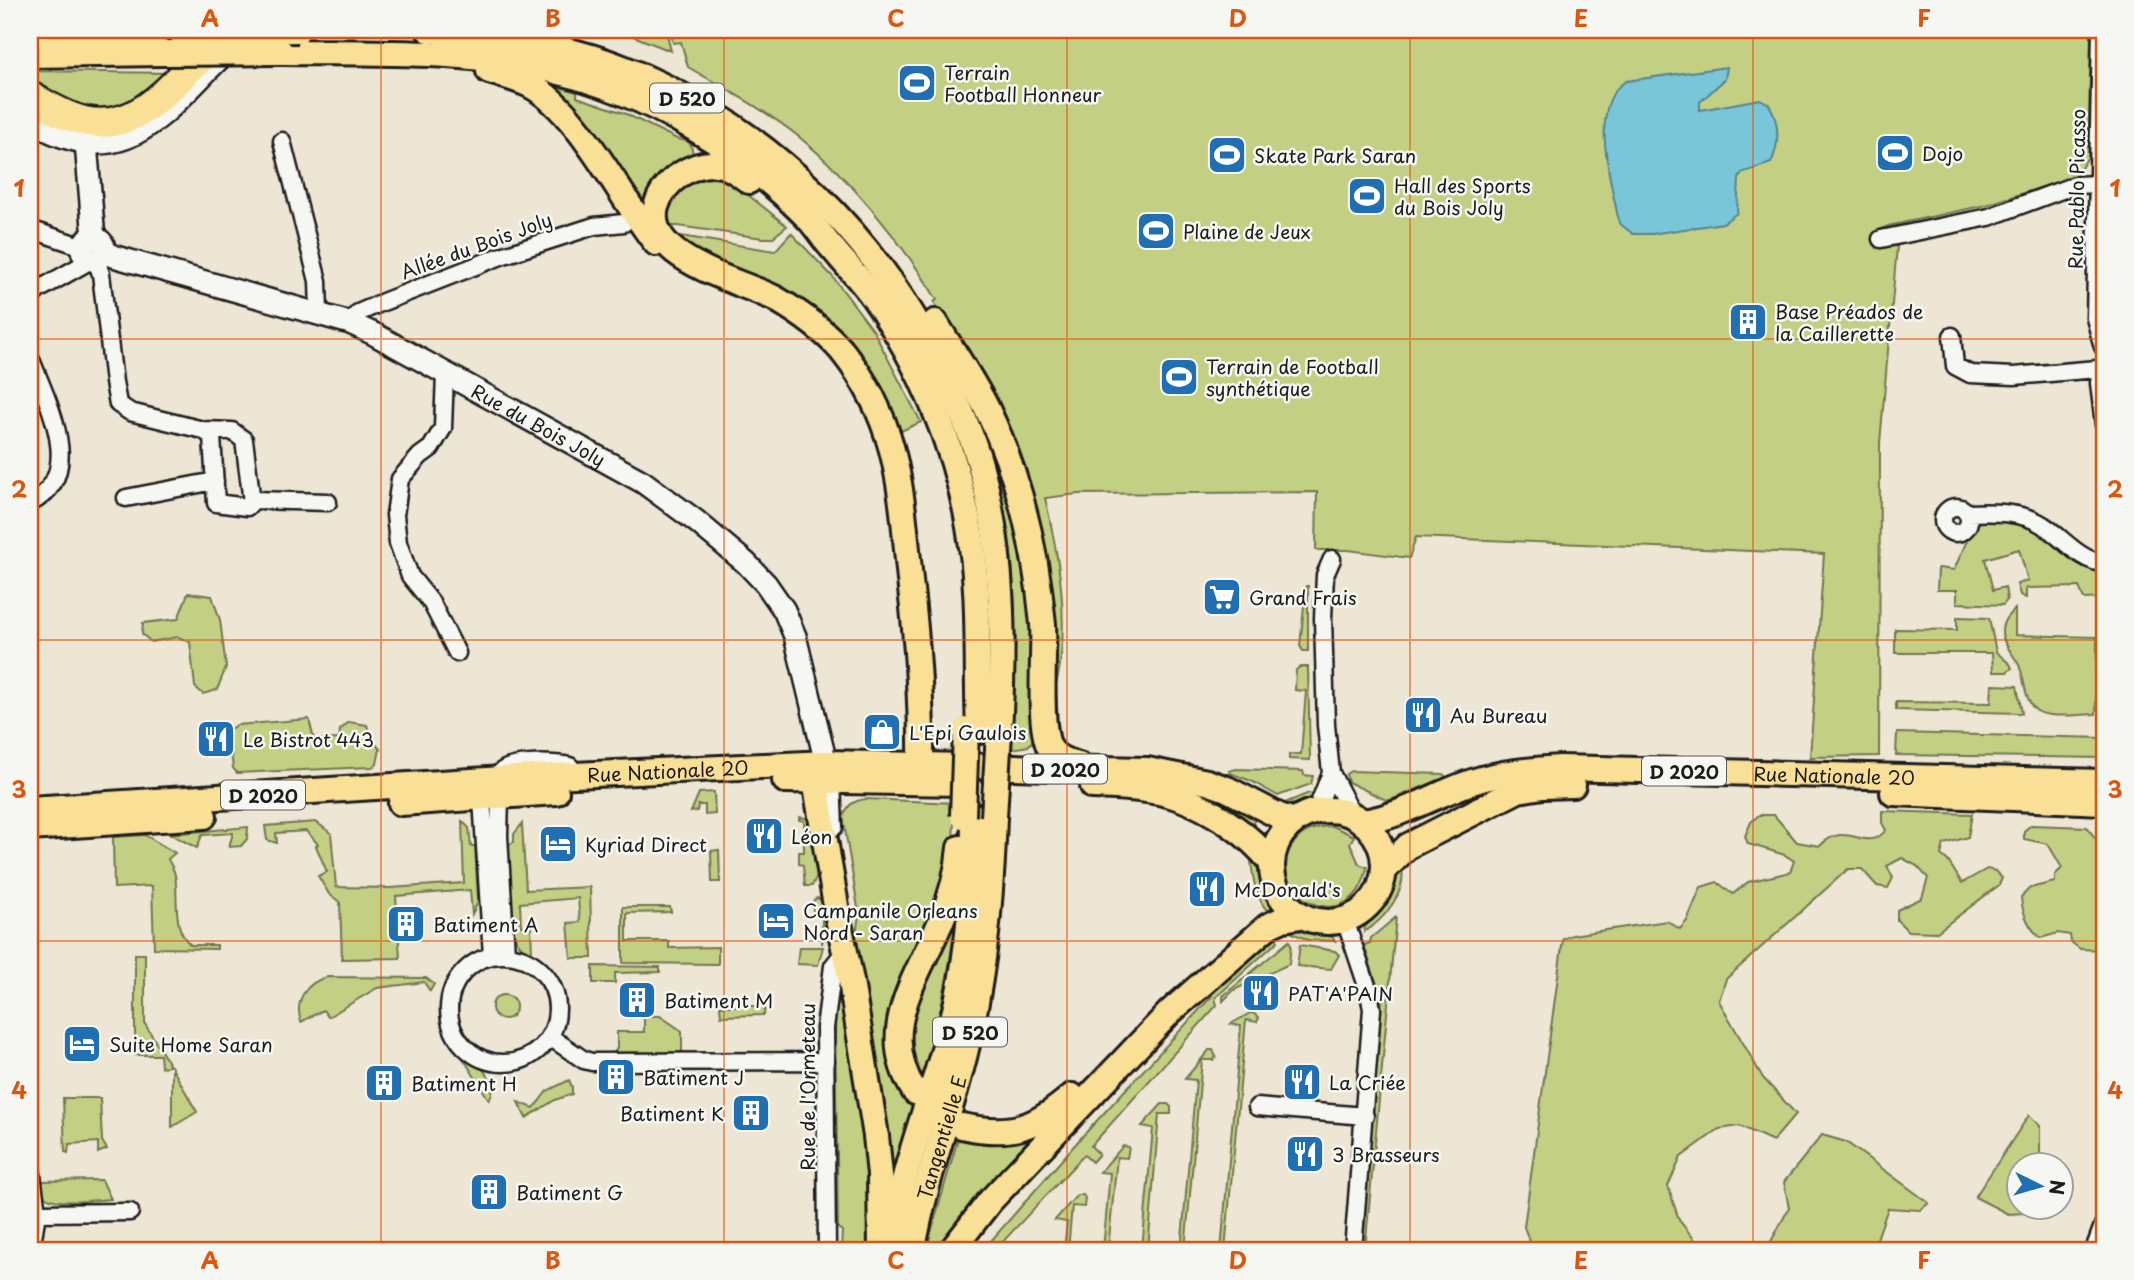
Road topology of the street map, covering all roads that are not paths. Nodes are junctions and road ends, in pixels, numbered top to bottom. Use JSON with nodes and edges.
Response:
{"nodes":[{"id":1,"x":229,"y":30,"type":"edge"},
{"id":2,"x":249,"y":30,"type":"edge"},
{"id":3,"x":298,"y":30,"type":"edge"},
{"id":4,"x":429,"y":30,"type":"edge"},
{"id":5,"x":2101,"y":30,"type":"edge"},
{"id":6,"x":30,"y":34,"type":"edge"},
{"id":7,"x":30,"y":55,"type":"edge"},
{"id":8,"x":446,"y":55,"type":"junction"},
{"id":9,"x":30,"y":96,"type":"edge"},
{"id":10,"x":30,"y":121,"type":"edge"},
{"id":11,"x":282,"y":141,"type":"dead end"},
{"id":12,"x":86,"y":144,"type":"junction"},
{"id":13,"x":2101,"y":157,"type":"edge"},
{"id":14,"x":2098,"y":184,"type":"junction"},
{"id":15,"x":624,"y":223,"type":"dead end"},
{"id":16,"x":30,"y":229,"type":"edge"},
{"id":17,"x":1881,"y":239,"type":"dead end"},
{"id":18,"x":832,"y":249,"type":"junction"},
{"id":19,"x":93,"y":251,"type":"junction"},
{"id":20,"x":887,"y":273,"type":"junction"},
{"id":21,"x":756,"y":290,"type":"junction"},
{"id":22,"x":30,"y":299,"type":"edge"},
{"id":23,"x":319,"y":313,"type":"junction"},
{"id":24,"x":350,"y":323,"type":"junction"},
{"id":25,"x":1952,"y":336,"type":"dead end"},
{"id":26,"x":2104,"y":347,"type":"edge"},
{"id":27,"x":30,"y":357,"type":"edge"},
{"id":28,"x":2101,"y":371,"type":"edge"},
{"id":29,"x":445,"y":373,"type":"junction"},
{"id":30,"x":2104,"y":425,"type":"edge"},
{"id":31,"x":203,"y":430,"type":"junction"},
{"id":32,"x":215,"y":481,"type":"junction"},
{"id":33,"x":126,"y":498,"type":"dead end"},
{"id":34,"x":251,"y":502,"type":"junction"},
{"id":35,"x":328,"y":502,"type":"dead end"},
{"id":36,"x":30,"y":503,"type":"edge"},
{"id":37,"x":1967,"y":513,"type":"dead end"},
{"id":38,"x":1332,"y":559,"type":"dead end"},
{"id":39,"x":2104,"y":563,"type":"edge"},
{"id":40,"x":457,"y":653,"type":"dead end"},
{"id":41,"x":981,"y":731,"type":"junction"},
{"id":42,"x":921,"y":765,"type":"junction"},
{"id":43,"x":1107,"y":769,"type":"junction"},
{"id":44,"x":1331,"y":773,"type":"junction"},
{"id":45,"x":824,"y":775,"type":"junction"},
{"id":46,"x":2104,"y":782,"type":"edge"},
{"id":47,"x":492,"y":792,"type":"junction"},
{"id":48,"x":2104,"y":802,"type":"edge"},
{"id":49,"x":977,"y":816,"type":"junction"},
{"id":50,"x":1305,"y":816,"type":"junction"},
{"id":51,"x":32,"y":818,"type":"edge"},
{"id":52,"x":1360,"y":820,"type":"junction"},
{"id":53,"x":1271,"y":862,"type":"junction"},
{"id":54,"x":1384,"y":870,"type":"junction"},
{"id":55,"x":1300,"y":916,"type":"junction"},
{"id":56,"x":1345,"y":920,"type":"junction"},
{"id":57,"x":845,"y":951,"type":"junction"},
{"id":58,"x":499,"y":955,"type":"junction"},
{"id":59,"x":1170,"y":1012,"type":"junction"},
{"id":60,"x":550,"y":1037,"type":"junction"},
{"id":61,"x":826,"y":1061,"type":"junction"},
{"id":62,"x":915,"y":1092,"type":"dead end"},
{"id":63,"x":1257,"y":1107,"type":"dead end"},
{"id":64,"x":1365,"y":1116,"type":"junction"},
{"id":65,"x":962,"y":1126,"type":"dead end"},
{"id":66,"x":30,"y":1159,"type":"edge"},
{"id":67,"x":130,"y":1212,"type":"dead end"},
{"id":68,"x":37,"y":1213,"type":"junction"},
{"id":69,"x":2104,"y":1223,"type":"edge"},
{"id":70,"x":895,"y":1244,"type":"edge"},
{"id":71,"x":31,"y":1250,"type":"edge"},
{"id":72,"x":827,"y":1250,"type":"edge"},
{"id":73,"x":952,"y":1250,"type":"edge"},
{"id":74,"x":1353,"y":1250,"type":"edge"},
{"id":75,"x":2094,"y":1250,"type":"edge"}],
"edges":[{"from":1,"to":9,"type":"highway"},
{"from":2,"to":12,"type":"street"},
{"from":3,"to":6,"type":"main road","bridge":true},
{"from":4,"to":20,"type":"main road","number":"D 520"},
{"from":5,"to":13,"type":"street","name":"Rue Pablo Picasso"},
{"from":7,"to":8,"type":"main road","number":"D 520","bridge":true},
{"from":8,"to":18,"type":"main road","number":"D 520"},
{"from":8,"to":21,"type":"main road"},
{"from":10,"to":12,"type":"street"},
{"from":11,"to":23,"type":"street"},
{"from":12,"to":19,"type":"street"},
{"from":13,"to":14,"type":"street","name":"Rue Pablo Picasso"},
{"from":14,"to":17,"type":"street"},
{"from":14,"to":26,"type":"street","name":"Rue Pablo Picasso"},
{"from":15,"to":24,"type":"street","name":"Allée du Bois Joly"},
{"from":16,"to":19,"type":"street"},
{"from":18,"to":21,"type":"main road"},
{"from":18,"to":41,"type":"main road","number":"D 520"},
{"from":19,"to":22,"type":"street"},
{"from":19,"to":23,"type":"street","name":"Rue du Bois Joly"},
{"from":19,"to":31,"type":"street"},
{"from":20,"to":41,"type":"main road","number":"D 520"},
{"from":20,"to":43,"type":"main road"},
{"from":21,"to":42,"type":"main road"},
{"from":23,"to":24,"type":"street","name":"Rue du Bois Joly"},
{"from":24,"to":29,"type":"street","name":"Rue du Bois Joly"},
{"from":25,"to":28,"type":"street"},
{"from":26,"to":28,"type":"street"},
{"from":27,"to":36,"type":"street"},
{"from":28,"to":30,"type":"street"},
{"from":29,"to":40,"type":"street"},
{"from":29,"to":45,"type":"street","name":"Rue du Bois Joly"},
{"from":31,"to":32,"type":"street"},
{"from":31,"to":34,"type":"street"},
{"from":32,"to":33,"type":"street"},
{"from":32,"to":34,"type":"street"},
{"from":34,"to":35,"type":"street"},
{"from":37,"to":39,"type":"street"},
{"from":38,"to":44,"type":"street"},
{"from":41,"to":49,"type":"main road","number":"D 520"},
{"from":42,"to":43,"type":"main road","name":"Rue Nationale 20","number":"D 2020"},
{"from":42,"to":45,"type":"main road","name":"Rue Nationale 20","number":"D 2020"},
{"from":43,"to":50,"type":"main road","name":"Rue Nationale 20","number":"D 2020"},
{"from":44,"to":50,"type":"street"},
{"from":44,"to":52,"type":"street"},
{"from":45,"to":47,"type":"main road","name":"Rue Nationale 20","number":"D 2020"},
{"from":45,"to":47,"type":"main road","name":"Rue Nationale 20","number":"D 2020"},
{"from":45,"to":53,"type":"main road","name":"Rue Nationale 20","number":"D 2020"},
{"from":45,"to":57,"type":"main road"},
{"from":46,"to":52,"type":"main road","name":"Rue Nationale 20","number":"D 2020"},
{"from":47,"to":51,"type":"main road","name":"Rue Nationale 20","number":"D 2020"},
{"from":47,"to":58,"type":"street"},
{"from":48,"to":54,"type":"main road","name":"Rue Nationale 20","number":"D 2020"},
{"from":49,"to":62,"type":"main road"},
{"from":49,"to":70,"type":"main road","number":"D 520"},
{"from":50,"to":52,"type":"main road","name":"Rue Nationale 20","number":"D 2020"},
{"from":50,"to":53,"type":"main road"},
{"from":52,"to":54,"type":"main road"},
{"from":53,"to":55,"type":"main road","name":"Rue Nationale 20","number":"D 2020"},
{"from":54,"to":56,"type":"main road","name":"Rue Nationale 20","number":"D 2020"},
{"from":55,"to":56,"type":"main road"},
{"from":55,"to":59,"type":"main road"},
{"from":56,"to":64,"type":"street"},
{"from":57,"to":61,"type":"street","name":"Rue de l'Ormeteau"},
{"from":57,"to":70,"type":"main road"},
{"from":58,"to":60,"type":"street"},
{"from":58,"to":60,"type":"street"},
{"from":59,"to":65,"type":"main road"},
{"from":59,"to":73,"type":"main road"},
{"from":60,"to":61,"type":"street"},
{"from":61,"to":72,"type":"street","name":"Rue de l'Ormeteau"},
{"from":63,"to":64,"type":"street"},
{"from":64,"to":74,"type":"street"},
{"from":66,"to":68,"type":"street"},
{"from":67,"to":68,"type":"street"},
{"from":68,"to":71,"type":"street"},
{"from":69,"to":75,"type":"street"}]}
